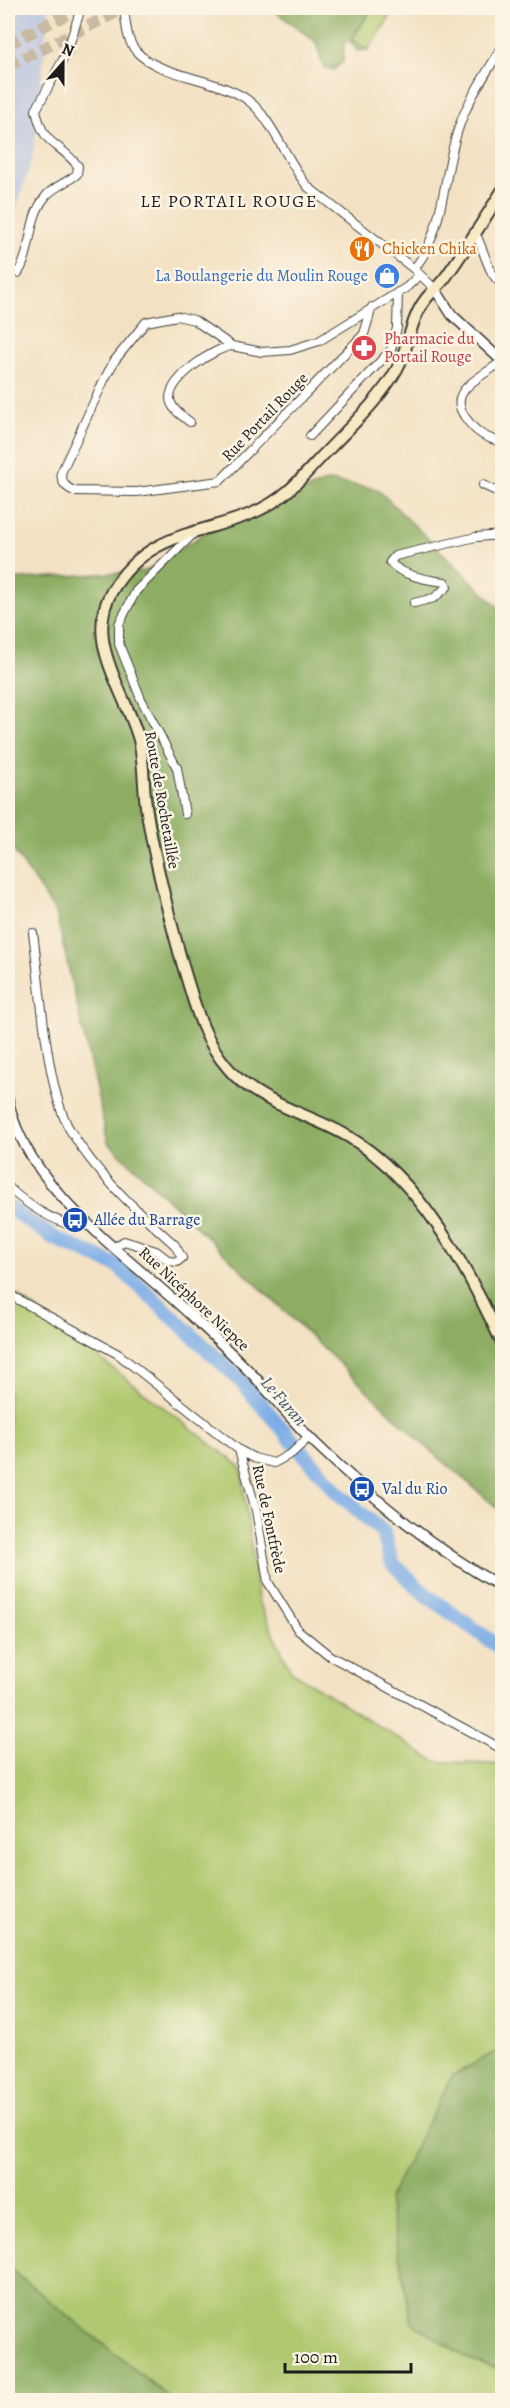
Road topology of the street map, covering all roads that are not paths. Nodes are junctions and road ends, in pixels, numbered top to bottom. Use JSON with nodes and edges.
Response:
{"nodes":[{"id":1,"x":81,"y":8,"type":"edge"},
{"id":2,"x":124,"y":8,"type":"edge"},
{"id":3,"x":502,"y":47,"type":"edge"},
{"id":4,"x":501,"y":194,"type":"edge"},
{"id":5,"x":475,"y":233,"type":"junction"},
{"id":6,"x":8,"y":269,"type":"edge"},
{"id":7,"x":417,"y":272,"type":"junction"},
{"id":8,"x":502,"y":284,"type":"edge"},
{"id":9,"x":435,"y":289,"type":"junction"},
{"id":10,"x":398,"y":292,"type":"junction"},
{"id":11,"x":372,"y":307,"type":"junction"},
{"id":12,"x":232,"y":346,"type":"junction"},
{"id":13,"x":502,"y":361,"type":"edge"},
{"id":14,"x":190,"y":422,"type":"dead end"},
{"id":15,"x":310,"y":436,"type":"dead end"},
{"id":16,"x":502,"y":442,"type":"edge"},
{"id":17,"x":483,"y":485,"type":"dead end"},
{"id":18,"x":502,"y":494,"type":"edge"},
{"id":19,"x":197,"y":530,"type":"junction"},
{"id":20,"x":502,"y":535,"type":"edge"},
{"id":21,"x":414,"y":603,"type":"dead end"},
{"id":22,"x":185,"y":814,"type":"dead end"},
{"id":23,"x":33,"y":933,"type":"dead end"},
{"id":24,"x":8,"y":1099,"type":"edge"},
{"id":25,"x":8,"y":1187,"type":"edge"},
{"id":26,"x":89,"y":1224,"type":"junction"},
{"id":27,"x":115,"y":1247,"type":"junction"},
{"id":28,"x":8,"y":1294,"type":"edge"},
{"id":29,"x":502,"y":1343,"type":"edge"},
{"id":30,"x":307,"y":1439,"type":"junction"},
{"id":31,"x":239,"y":1450,"type":"junction"},
{"id":32,"x":502,"y":1587,"type":"edge"},
{"id":33,"x":502,"y":1749,"type":"edge"}],
"edges":[{"from":1,"to":6,"type":"street"},
{"from":2,"to":7,"type":"street"},
{"from":3,"to":7,"type":"street","name":"Rue Portail Rouge"},
{"from":4,"to":5,"type":"main road","name":"Route de Rochetaillée"},
{"from":5,"to":8,"type":"street"},
{"from":5,"to":9,"type":"main road","name":"Route de Rochetaillée"},
{"from":7,"to":9,"type":"street"},
{"from":7,"to":10,"type":"street","name":"Rue Portail Rouge"},
{"from":9,"to":13,"type":"street"},
{"from":9,"to":19,"type":"main road","name":"Route de Rochetaillée"},
{"from":10,"to":11,"type":"street","name":"Rue Portail Rouge"},
{"from":10,"to":15,"type":"street"},
{"from":11,"to":12,"type":"street","name":"Rue Portail Rouge"},
{"from":11,"to":12,"type":"street","name":"Rue Portail Rouge"},
{"from":12,"to":14,"type":"street"},
{"from":13,"to":16,"type":"street"},
{"from":17,"to":18,"type":"street"},
{"from":19,"to":22,"type":"street"},
{"from":19,"to":29,"type":"main road","name":"Route de Rochetaillée"},
{"from":20,"to":21,"type":"street"},
{"from":23,"to":27,"type":"street"},
{"from":24,"to":26,"type":"street","name":"Rue Nicéphore Niepce"},
{"from":25,"to":26,"type":"street"},
{"from":26,"to":27,"type":"street","name":"Rue Nicéphore Niepce"},
{"from":27,"to":30,"type":"street","name":"Rue Nicéphore Niepce"},
{"from":28,"to":31,"type":"street","name":"Rue de Fontfrède"},
{"from":30,"to":31,"type":"street"},
{"from":30,"to":32,"type":"street","name":"Rue Nicéphore Niepce"},
{"from":31,"to":33,"type":"street","name":"Rue de Fontfrède"}]}
